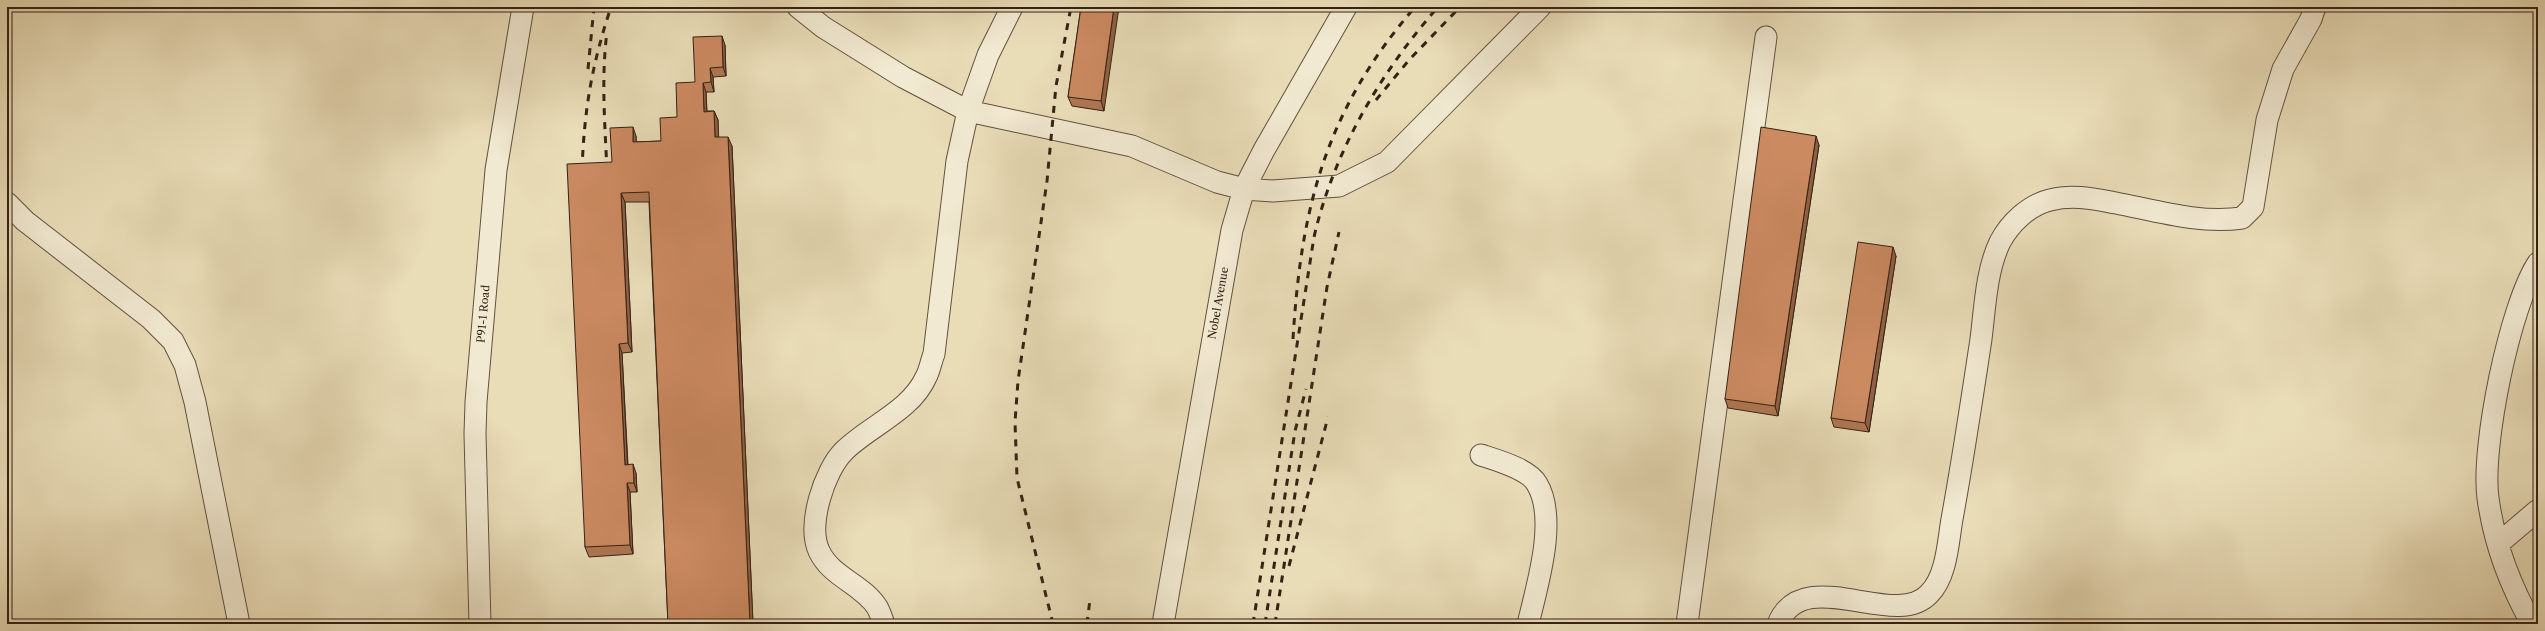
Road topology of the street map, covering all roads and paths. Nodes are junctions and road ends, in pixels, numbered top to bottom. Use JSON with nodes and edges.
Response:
{"nodes":[{"id":1,"x":523,"y":7,"type":"edge"},
{"id":2,"x":798,"y":7,"type":"edge"},
{"id":3,"x":1012,"y":7,"type":"edge"},
{"id":4,"x":1346,"y":7,"type":"edge"},
{"id":5,"x":1540,"y":7,"type":"edge"},
{"id":6,"x":2315,"y":7,"type":"edge"},
{"id":7,"x":1766,"y":37,"type":"dead end"},
{"id":8,"x":968,"y":111,"type":"junction"},
{"id":9,"x":1244,"y":189,"type":"junction"},
{"id":10,"x":7,"y":203,"type":"edge"},
{"id":11,"x":2538,"y":263,"type":"edge"},
{"id":12,"x":1481,"y":455,"type":"dead end"},
{"id":13,"x":2538,"y":510,"type":"edge"},
{"id":14,"x":2498,"y":544,"type":"junction"},
{"id":15,"x":239,"y":624,"type":"edge"},
{"id":16,"x":480,"y":624,"type":"edge"},
{"id":17,"x":884,"y":624,"type":"edge"},
{"id":18,"x":1163,"y":624,"type":"edge"},
{"id":19,"x":1528,"y":624,"type":"edge"},
{"id":20,"x":1687,"y":624,"type":"edge"},
{"id":21,"x":1778,"y":624,"type":"edge"},
{"id":22,"x":2532,"y":624,"type":"edge"}],
"edges":[{"from":1,"to":16,"type":"street","name":"P91-1 Road"},
{"from":2,"to":8,"type":"street"},
{"from":3,"to":8,"type":"street"},
{"from":4,"to":9,"type":"street","name":"Nobel Avenue"},
{"from":5,"to":9,"type":"street"},
{"from":6,"to":21,"type":"street"},
{"from":7,"to":20,"type":"street"},
{"from":8,"to":9,"type":"street"},
{"from":8,"to":17,"type":"street"},
{"from":9,"to":18,"type":"street","name":"Nobel Avenue"},
{"from":10,"to":15,"type":"street"},
{"from":11,"to":14,"type":"street"},
{"from":12,"to":19,"type":"street"},
{"from":13,"to":14,"type":"street"},
{"from":14,"to":22,"type":"street"}]}
